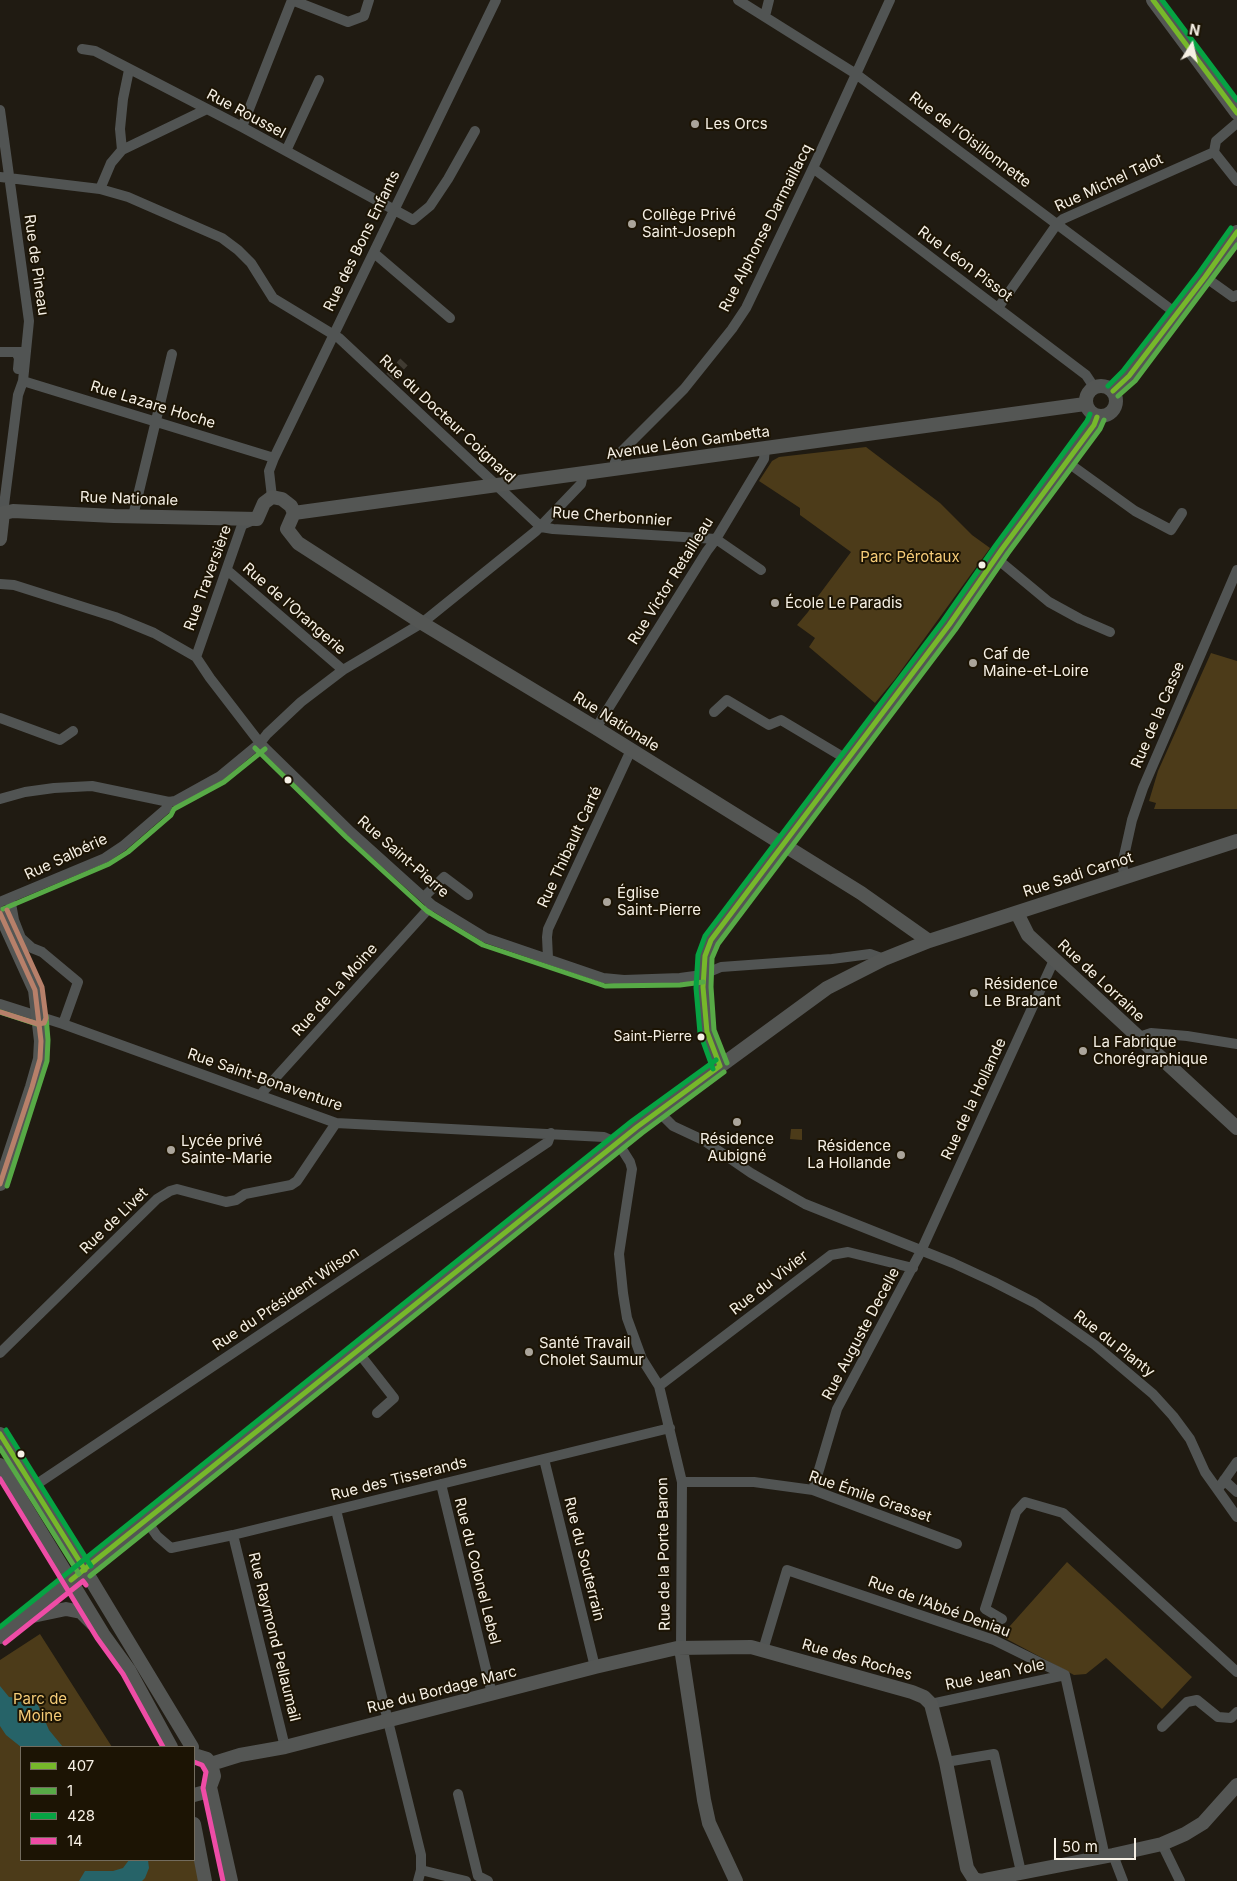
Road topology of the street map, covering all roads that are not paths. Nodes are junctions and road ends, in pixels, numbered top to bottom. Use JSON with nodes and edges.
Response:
{"nodes":[{"id":1,"x":292,"y":0,"type":"edge"},
{"id":2,"x":370,"y":0,"type":"edge"},
{"id":3,"x":496,"y":0,"type":"edge"},
{"id":4,"x":738,"y":0,"type":"edge"},
{"id":5,"x":769,"y":0,"type":"edge"},
{"id":6,"x":890,"y":0,"type":"edge"},
{"id":7,"x":1153,"y":0,"type":"edge"},
{"id":8,"x":764,"y":16,"type":"junction"},
{"id":9,"x":82,"y":49,"type":"dead end"},
{"id":10,"x":129,"y":70,"type":"junction"},
{"id":11,"x":856,"y":74,"type":"junction"},
{"id":12,"x":319,"y":80,"type":"dead end"},
{"id":13,"x":0,"y":110,"type":"edge"},
{"id":14,"x":207,"y":110,"type":"junction"},
{"id":15,"x":1237,"y":113,"type":"edge"},
{"id":16,"x":1237,"y":123,"type":"edge"},
{"id":17,"x":242,"y":127,"type":"junction"},
{"id":18,"x":475,"y":131,"type":"dead end"},
{"id":19,"x":122,"y":150,"type":"junction"},
{"id":20,"x":286,"y":151,"type":"junction"},
{"id":21,"x":1214,"y":152,"type":"junction"},
{"id":22,"x":814,"y":168,"type":"junction"},
{"id":23,"x":5,"y":177,"type":"edge"},
{"id":24,"x":1237,"y":181,"type":"edge"},
{"id":25,"x":100,"y":189,"type":"junction"},
{"id":26,"x":394,"y":211,"type":"junction"},
{"id":27,"x":1057,"y":224,"type":"junction"},
{"id":28,"x":1237,"y":232,"type":"edge"},
{"id":29,"x":374,"y":253,"type":"junction"},
{"id":30,"x":1205,"y":277,"type":"junction"},
{"id":31,"x":1237,"y":295,"type":"edge"},
{"id":32,"x":998,"y":308,"type":"junction"},
{"id":33,"x":1177,"y":314,"type":"junction"},
{"id":34,"x":446,"y":316,"type":"dead end"},
{"id":35,"x":333,"y":334,"type":"junction"},
{"id":36,"x":0,"y":352,"type":"edge"},
{"id":37,"x":21,"y":352,"type":"junction"},
{"id":38,"x":172,"y":354,"type":"dead end"},
{"id":39,"x":23,"y":381,"type":"junction"},
{"id":40,"x":1094,"y":388,"type":"junction"},
{"id":41,"x":1113,"y":391,"type":"junction"},
{"id":42,"x":1085,"y":404,"type":"junction"},
{"id":43,"x":1097,"y":417,"type":"junction"},
{"id":44,"x":156,"y":422,"type":"junction"},
{"id":45,"x":765,"y":448,"type":"junction"},
{"id":46,"x":274,"y":458,"type":"junction"},
{"id":47,"x":1067,"y":462,"type":"junction"},
{"id":48,"x":615,"y":469,"type":"junction"},
{"id":49,"x":583,"y":474,"type":"junction"},
{"id":50,"x":498,"y":486,"type":"junction"},
{"id":51,"x":272,"y":498,"type":"junction"},
{"id":52,"x":1182,"y":512,"type":"dead end"},
{"id":53,"x":1,"y":513,"type":"edge"},
{"id":54,"x":294,"y":514,"type":"junction"},
{"id":55,"x":133,"y":516,"type":"junction"},
{"id":56,"x":257,"y":518,"type":"junction"},
{"id":57,"x":541,"y":527,"type":"junction"},
{"id":58,"x":0,"y":539,"type":"edge"},
{"id":59,"x":716,"y":539,"type":"junction"},
{"id":60,"x":996,"y":558,"type":"junction"},
{"id":61,"x":227,"y":570,"type":"junction"},
{"id":62,"x":760,"y":570,"type":"dead end"},
{"id":63,"x":1237,"y":570,"type":"edge"},
{"id":64,"x":0,"y":584,"type":"edge"},
{"id":65,"x":422,"y":623,"type":"junction"},
{"id":66,"x":1110,"y":632,"type":"dead end"},
{"id":67,"x":196,"y":657,"type":"junction"},
{"id":68,"x":343,"y":670,"type":"junction"},
{"id":69,"x":714,"y":712,"type":"dead end"},
{"id":70,"x":0,"y":718,"type":"edge"},
{"id":71,"x":596,"y":728,"type":"junction"},
{"id":72,"x":73,"y":731,"type":"dead end"},
{"id":73,"x":260,"y":744,"type":"junction"},
{"id":74,"x":631,"y":750,"type":"junction"},
{"id":75,"x":848,"y":760,"type":"junction"},
{"id":76,"x":0,"y":799,"type":"edge"},
{"id":77,"x":169,"y":802,"type":"junction"},
{"id":78,"x":1237,"y":841,"type":"edge"},
{"id":79,"x":784,"y":846,"type":"junction"},
{"id":80,"x":1125,"y":876,"type":"junction"},
{"id":81,"x":468,"y":895,"type":"dead end"},
{"id":82,"x":424,"y":897,"type":"junction"},
{"id":83,"x":10,"y":898,"type":"junction"},
{"id":84,"x":0,"y":902,"type":"edge"},
{"id":85,"x":432,"y":905,"type":"junction"},
{"id":86,"x":1017,"y":912,"type":"junction"},
{"id":87,"x":0,"y":913,"type":"edge"},
{"id":88,"x":929,"y":941,"type":"junction"},
{"id":89,"x":548,"y":958,"type":"junction"},
{"id":90,"x":884,"y":959,"type":"junction"},
{"id":91,"x":1054,"y":960,"type":"junction"},
{"id":92,"x":702,"y":975,"type":"junction"},
{"id":93,"x":0,"y":1004,"type":"edge"},
{"id":94,"x":39,"y":1017,"type":"junction"},
{"id":95,"x":63,"y":1024,"type":"junction"},
{"id":96,"x":1139,"y":1037,"type":"junction"},
{"id":97,"x":1237,"y":1044,"type":"edge"},
{"id":98,"x":720,"y":1066,"type":"junction"},
{"id":99,"x":260,"y":1095,"type":"junction"},
{"id":100,"x":659,"y":1112,"type":"junction"},
{"id":101,"x":336,"y":1123,"type":"junction"},
{"id":102,"x":1237,"y":1128,"type":"edge"},
{"id":103,"x":551,"y":1133,"type":"junction"},
{"id":104,"x":618,"y":1143,"type":"junction"},
{"id":105,"x":0,"y":1184,"type":"edge"},
{"id":106,"x":921,"y":1251,"type":"junction"},
{"id":107,"x":913,"y":1268,"type":"junction"},
{"id":108,"x":358,"y":1352,"type":"junction"},
{"id":109,"x":0,"y":1353,"type":"edge"},
{"id":110,"x":659,"y":1386,"type":"junction"},
{"id":111,"x":377,"y":1413,"type":"dead end"},
{"id":112,"x":670,"y":1428,"type":"junction"},
{"id":113,"x":0,"y":1434,"type":"edge"},
{"id":114,"x":544,"y":1458,"type":"junction"},
{"id":115,"x":1237,"y":1462,"type":"edge"},
{"id":116,"x":0,"y":1465,"type":"edge"},
{"id":117,"x":1224,"y":1480,"type":"junction"},
{"id":118,"x":682,"y":1482,"type":"junction"},
{"id":119,"x":441,"y":1484,"type":"junction"},
{"id":120,"x":34,"y":1486,"type":"junction"},
{"id":121,"x":1218,"y":1489,"type":"junction"},
{"id":122,"x":813,"y":1490,"type":"junction"},
{"id":123,"x":1237,"y":1492,"type":"edge"},
{"id":124,"x":336,"y":1510,"type":"junction"},
{"id":125,"x":1237,"y":1517,"type":"edge"},
{"id":126,"x":146,"y":1520,"type":"junction"},
{"id":127,"x":233,"y":1535,"type":"junction"},
{"id":128,"x":957,"y":1544,"type":"dead end"},
{"id":129,"x":85,"y":1570,"type":"junction"},
{"id":130,"x":71,"y":1580,"type":"junction"},
{"id":131,"x":25,"y":1617,"type":"junction"},
{"id":132,"x":1002,"y":1619,"type":"dead end"},
{"id":133,"x":103,"y":1634,"type":"junction"},
{"id":134,"x":0,"y":1637,"type":"edge"},
{"id":135,"x":681,"y":1648,"type":"junction"},
{"id":136,"x":763,"y":1650,"type":"junction"},
{"id":137,"x":595,"y":1667,"type":"junction"},
{"id":138,"x":1237,"y":1672,"type":"edge"},
{"id":139,"x":1065,"y":1675,"type":"junction"},
{"id":140,"x":492,"y":1694,"type":"junction"},
{"id":141,"x":931,"y":1704,"type":"junction"},
{"id":142,"x":1237,"y":1712,"type":"edge"},
{"id":143,"x":389,"y":1720,"type":"junction"},
{"id":144,"x":1162,"y":1727,"type":"dead end"},
{"id":145,"x":170,"y":1746,"type":"edge"},
{"id":146,"x":190,"y":1746,"type":"edge"},
{"id":147,"x":286,"y":1747,"type":"junction"},
{"id":148,"x":195,"y":1753,"type":"edge"},
{"id":149,"x":946,"y":1762,"type":"junction"},
{"id":150,"x":211,"y":1764,"type":"junction"},
{"id":151,"x":1237,"y":1785,"type":"edge"},
{"id":152,"x":210,"y":1787,"type":"junction"},
{"id":153,"x":458,"y":1794,"type":"dead end"},
{"id":154,"x":195,"y":1796,"type":"edge"},
{"id":155,"x":195,"y":1829,"type":"edge"},
{"id":156,"x":1162,"y":1844,"type":"junction"},
{"id":157,"x":1109,"y":1856,"type":"junction"},
{"id":158,"x":422,"y":1870,"type":"junction"},
{"id":159,"x":1021,"y":1872,"type":"junction"},
{"id":160,"x":478,"y":1876,"type":"junction"},
{"id":161,"x":466,"y":1880,"type":"edge"},
{"id":162,"x":971,"y":1880,"type":"edge"},
{"id":163,"x":206,"y":1881,"type":"edge"},
{"id":164,"x":231,"y":1881,"type":"edge"},
{"id":165,"x":418,"y":1881,"type":"edge"},
{"id":166,"x":488,"y":1881,"type":"edge"},
{"id":167,"x":736,"y":1881,"type":"edge"},
{"id":168,"x":1123,"y":1881,"type":"edge"},
{"id":169,"x":1180,"y":1881,"type":"edge"}],
"edges":[{"from":1,"to":2,"type":"street"},
{"from":1,"to":17,"type":"street"},
{"from":3,"to":26,"type":"street","name":"Rue des Bons Enfants"},
{"from":4,"to":8,"type":"street","name":"Rue de l’Oisillonnette"},
{"from":5,"to":8,"type":"street"},
{"from":6,"to":11,"type":"street","name":"Rue Alphonse Darmaillacq"},
{"from":7,"to":15,"type":"street"},
{"from":8,"to":11,"type":"street","name":"Rue de l’Oisillonnette"},
{"from":9,"to":10,"type":"street","name":"Rue Roussel"},
{"from":10,"to":14,"type":"street","name":"Rue Roussel"},
{"from":10,"to":19,"type":"street"},
{"from":11,"to":22,"type":"street","name":"Rue Alphonse Darmaillacq"},
{"from":11,"to":27,"type":"street","name":"Rue de l’Oisillonnette"},
{"from":12,"to":20,"type":"street"},
{"from":13,"to":23,"type":"street","name":"Rue de Pineau"},
{"from":14,"to":17,"type":"street","name":"Rue Roussel"},
{"from":14,"to":19,"type":"street"},
{"from":16,"to":21,"type":"street"},
{"from":17,"to":20,"type":"street","name":"Rue Roussel"},
{"from":18,"to":26,"type":"street","name":"Rue Roussel"},
{"from":19,"to":25,"type":"street"},
{"from":20,"to":26,"type":"street","name":"Rue Roussel"},
{"from":21,"to":24,"type":"street"},
{"from":21,"to":27,"type":"street","name":"Rue Michel Talot"},
{"from":22,"to":32,"type":"street","name":"Rue Léon Pissot"},
{"from":22,"to":48,"type":"street","name":"Rue Alphonse Darmaillacq"},
{"from":23,"to":25,"type":"street","name":"Rue du Docteur Coignard"},
{"from":23,"to":37,"type":"street","name":"Rue de Pineau"},
{"from":25,"to":35,"type":"street","name":"Rue du Docteur Coignard"},
{"from":26,"to":29,"type":"street","name":"Rue des Bons Enfants"},
{"from":27,"to":32,"type":"street","name":"Rue Michel Talot"},
{"from":27,"to":33,"type":"street","name":"Rue de l’Oisillonnette"},
{"from":28,"to":30,"type":"street"},
{"from":29,"to":34,"type":"street"},
{"from":29,"to":35,"type":"street","name":"Rue des Bons Enfants"},
{"from":30,"to":31,"type":"street"},
{"from":30,"to":33,"type":"street"},
{"from":32,"to":40,"type":"street","name":"Rue Léon Pissot"},
{"from":33,"to":41,"type":"street"},
{"from":35,"to":46,"type":"street","name":"Rue des Bons Enfants"},
{"from":35,"to":50,"type":"street","name":"Rue du Docteur Coignard"},
{"from":36,"to":37,"type":"street"},
{"from":37,"to":39,"type":"street","name":"Rue de Pineau"},
{"from":38,"to":44,"type":"street"},
{"from":39,"to":44,"type":"street","name":"Rue Lazare Hoche"},
{"from":39,"to":53,"type":"street"},
{"from":40,"to":41,"type":"street"},
{"from":40,"to":42,"type":"street"},
{"from":41,"to":43,"type":"street"},
{"from":42,"to":43,"type":"street"},
{"from":42,"to":45,"type":"street","name":"Avenue Léon Gambetta"},
{"from":43,"to":47,"type":"street"},
{"from":44,"to":46,"type":"street","name":"Rue Lazare Hoche"},
{"from":44,"to":55,"type":"street"},
{"from":45,"to":48,"type":"street","name":"Avenue Léon Gambetta"},
{"from":45,"to":59,"type":"street","name":"Rue Victor Retailleau"},
{"from":46,"to":51,"type":"street","name":"Rue des Bons Enfants"},
{"from":47,"to":52,"type":"street"},
{"from":47,"to":60,"type":"street"},
{"from":48,"to":49,"type":"street","name":"Avenue Léon Gambetta"},
{"from":49,"to":50,"type":"street","name":"Avenue Léon Gambetta"},
{"from":49,"to":57,"type":"street"},
{"from":50,"to":54,"type":"street","name":"Avenue Léon Gambetta"},
{"from":50,"to":57,"type":"street","name":"Rue du Docteur Coignard"},
{"from":51,"to":54,"type":"street"},
{"from":51,"to":56,"type":"street"},
{"from":53,"to":55,"type":"street","name":"Rue Nationale"},
{"from":53,"to":58,"type":"street"},
{"from":54,"to":65,"type":"street","name":"Rue Nationale"},
{"from":55,"to":56,"type":"street","name":"Rue Nationale"},
{"from":56,"to":61,"type":"street","name":"Rue Traversière"},
{"from":57,"to":59,"type":"street","name":"Rue Cherbonnier"},
{"from":57,"to":65,"type":"street"},
{"from":59,"to":62,"type":"street"},
{"from":59,"to":71,"type":"street","name":"Rue Victor Retailleau"},
{"from":60,"to":66,"type":"street"},
{"from":60,"to":75,"type":"street"},
{"from":61,"to":67,"type":"street","name":"Rue Traversière"},
{"from":61,"to":68,"type":"street","name":"Rue de l’Orangerie"},
{"from":63,"to":80,"type":"street","name":"Rue de la Casse"},
{"from":64,"to":67,"type":"street"},
{"from":65,"to":68,"type":"street","name":"Rue Salbérie"},
{"from":65,"to":71,"type":"street","name":"Rue Nationale"},
{"from":67,"to":73,"type":"street","name":"Rue Saint-Pierre"},
{"from":68,"to":73,"type":"street","name":"Rue Salbérie"},
{"from":69,"to":75,"type":"street"},
{"from":70,"to":72,"type":"street"},
{"from":71,"to":74,"type":"street","name":"Rue Nationale"},
{"from":73,"to":77,"type":"street","name":"Rue Salbérie"},
{"from":73,"to":82,"type":"street","name":"Rue Saint-Pierre"},
{"from":74,"to":79,"type":"street","name":"Rue Nationale"},
{"from":74,"to":89,"type":"street","name":"Rue Thibault Carté"},
{"from":75,"to":79,"type":"street"},
{"from":76,"to":77,"type":"street"},
{"from":77,"to":83,"type":"street","name":"Rue Salbérie"},
{"from":78,"to":80,"type":"street","name":"Rue Sadi Carnot"},
{"from":79,"to":88,"type":"street","name":"Rue Nationale"},
{"from":79,"to":92,"type":"street"},
{"from":80,"to":86,"type":"street","name":"Rue Sadi Carnot"},
{"from":81,"to":82,"type":"street"},
{"from":82,"to":85,"type":"street","name":"Rue Saint-Pierre"},
{"from":83,"to":84,"type":"street","name":"Rue Salbérie"},
{"from":83,"to":95,"type":"street"},
{"from":85,"to":89,"type":"street","name":"Rue Saint-Pierre"},
{"from":85,"to":99,"type":"street","name":"Rue de La Moine"},
{"from":86,"to":88,"type":"street","name":"Rue Sadi Carnot"},
{"from":86,"to":91,"type":"street","name":"Rue de Lorraine"},
{"from":87,"to":94,"type":"street"},
{"from":88,"to":90,"type":"street","name":"Rue Sadi Carnot"},
{"from":89,"to":92,"type":"street","name":"Rue Saint-Pierre"},
{"from":90,"to":92,"type":"street","name":"Rue Saint-Pierre"},
{"from":90,"to":98,"type":"street","name":"Rue Sadi Carnot"},
{"from":91,"to":96,"type":"street","name":"Rue de Lorraine"},
{"from":91,"to":106,"type":"street","name":"Rue de la Hollande"},
{"from":92,"to":98,"type":"street"},
{"from":93,"to":94,"type":"street","name":"Rue Saint-Bonaventure"},
{"from":94,"to":95,"type":"street","name":"Rue Saint-Bonaventure"},
{"from":94,"to":105,"type":"street"},
{"from":95,"to":99,"type":"street","name":"Rue Saint-Bonaventure"},
{"from":96,"to":97,"type":"street"},
{"from":96,"to":102,"type":"street","name":"Rue de Lorraine"},
{"from":98,"to":100,"type":"street","name":"Rue Sadi Carnot"},
{"from":99,"to":101,"type":"street","name":"Rue Saint-Bonaventure"},
{"from":100,"to":104,"type":"street","name":"Rue Sadi Carnot"},
{"from":100,"to":106,"type":"street","name":"Rue du Planty"},
{"from":101,"to":103,"type":"street","name":"Rue Saint-Bonaventure"},
{"from":101,"to":109,"type":"street","name":"Rue de Livet"},
{"from":103,"to":104,"type":"street","name":"Rue Saint-Bonaventure"},
{"from":103,"to":120,"type":"street","name":"Rue du Président Wilson"},
{"from":104,"to":108,"type":"street","name":"Rue Sadi Carnot"},
{"from":104,"to":110,"type":"street","name":"Rue de la Porte Baron"},
{"from":106,"to":107,"type":"street","name":"Rue Auguste Decelle"},
{"from":106,"to":121,"type":"street","name":"Rue du Planty"},
{"from":107,"to":110,"type":"street","name":"Rue du Vivier"},
{"from":107,"to":122,"type":"street","name":"Rue Auguste Decelle"},
{"from":108,"to":111,"type":"street"},
{"from":108,"to":126,"type":"street","name":"Rue Sadi Carnot"},
{"from":110,"to":112,"type":"street","name":"Rue de la Porte Baron"},
{"from":112,"to":114,"type":"street","name":"Rue des Tisserands"},
{"from":112,"to":118,"type":"street","name":"Rue de la Porte Baron"},
{"from":113,"to":120,"type":"street"},
{"from":114,"to":119,"type":"street","name":"Rue des Tisserands"},
{"from":114,"to":137,"type":"street","name":"Rue du Souterrain"},
{"from":115,"to":117,"type":"street"},
{"from":116,"to":130,"type":"street"},
{"from":117,"to":121,"type":"street"},
{"from":117,"to":123,"type":"street"},
{"from":118,"to":122,"type":"street","name":"Rue Émile Grasset"},
{"from":118,"to":135,"type":"street","name":"Rue de la Porte Baron"},
{"from":119,"to":124,"type":"street","name":"Rue des Tisserands"},
{"from":119,"to":140,"type":"street","name":"Rue du Colonel Lebel"},
{"from":120,"to":129,"type":"street"},
{"from":121,"to":125,"type":"street","name":"Rue du Planty"},
{"from":122,"to":128,"type":"street","name":"Rue Émile Grasset"},
{"from":124,"to":127,"type":"street","name":"Rue des Tisserands"},
{"from":124,"to":143,"type":"street"},
{"from":126,"to":127,"type":"street","name":"Rue des Tisserands"},
{"from":126,"to":129,"type":"street","name":"Rue Sadi Carnot"},
{"from":127,"to":147,"type":"street","name":"Rue Raymond Pellaumail"},
{"from":129,"to":130,"type":"street","name":"Rue Sadi Carnot"},
{"from":129,"to":146,"type":"street"},
{"from":130,"to":131,"type":"street","name":"Rue Sadi Carnot"},
{"from":130,"to":133,"type":"street"},
{"from":131,"to":133,"type":"street"},
{"from":131,"to":134,"type":"street","name":"Rue Sadi Carnot"},
{"from":132,"to":138,"type":"street"},
{"from":133,"to":145,"type":"street"},
{"from":135,"to":136,"type":"street","name":"Rue des Roches"},
{"from":135,"to":137,"type":"street","name":"Rue du Bordage Marc"},
{"from":135,"to":167,"type":"street","name":"Rue de la Porte Baron"},
{"from":136,"to":139,"type":"street","name":"Rue de l’Abbé Deniau"},
{"from":136,"to":141,"type":"street","name":"Rue des Roches"},
{"from":137,"to":140,"type":"street","name":"Rue du Bordage Marc"},
{"from":139,"to":141,"type":"street","name":"Rue Jean Yole"},
{"from":139,"to":157,"type":"street"},
{"from":140,"to":143,"type":"street","name":"Rue du Bordage Marc"},
{"from":141,"to":149,"type":"street"},
{"from":142,"to":144,"type":"street"},
{"from":143,"to":147,"type":"street","name":"Rue du Bordage Marc"},
{"from":143,"to":158,"type":"street"},
{"from":147,"to":150,"type":"street","name":"Rue du Bordage Marc"},
{"from":148,"to":150,"type":"street"},
{"from":149,"to":159,"type":"street"},
{"from":149,"to":162,"type":"street"},
{"from":150,"to":152,"type":"street"},
{"from":151,"to":156,"type":"street"},
{"from":152,"to":154,"type":"street"},
{"from":152,"to":164,"type":"street"},
{"from":153,"to":160,"type":"street"},
{"from":155,"to":163,"type":"street"},
{"from":156,"to":157,"type":"street"},
{"from":156,"to":169,"type":"street"},
{"from":157,"to":159,"type":"street"},
{"from":157,"to":168,"type":"street"},
{"from":158,"to":161,"type":"street"},
{"from":158,"to":165,"type":"street"},
{"from":159,"to":162,"type":"street"},
{"from":160,"to":161,"type":"street"},
{"from":160,"to":166,"type":"street"}]}
